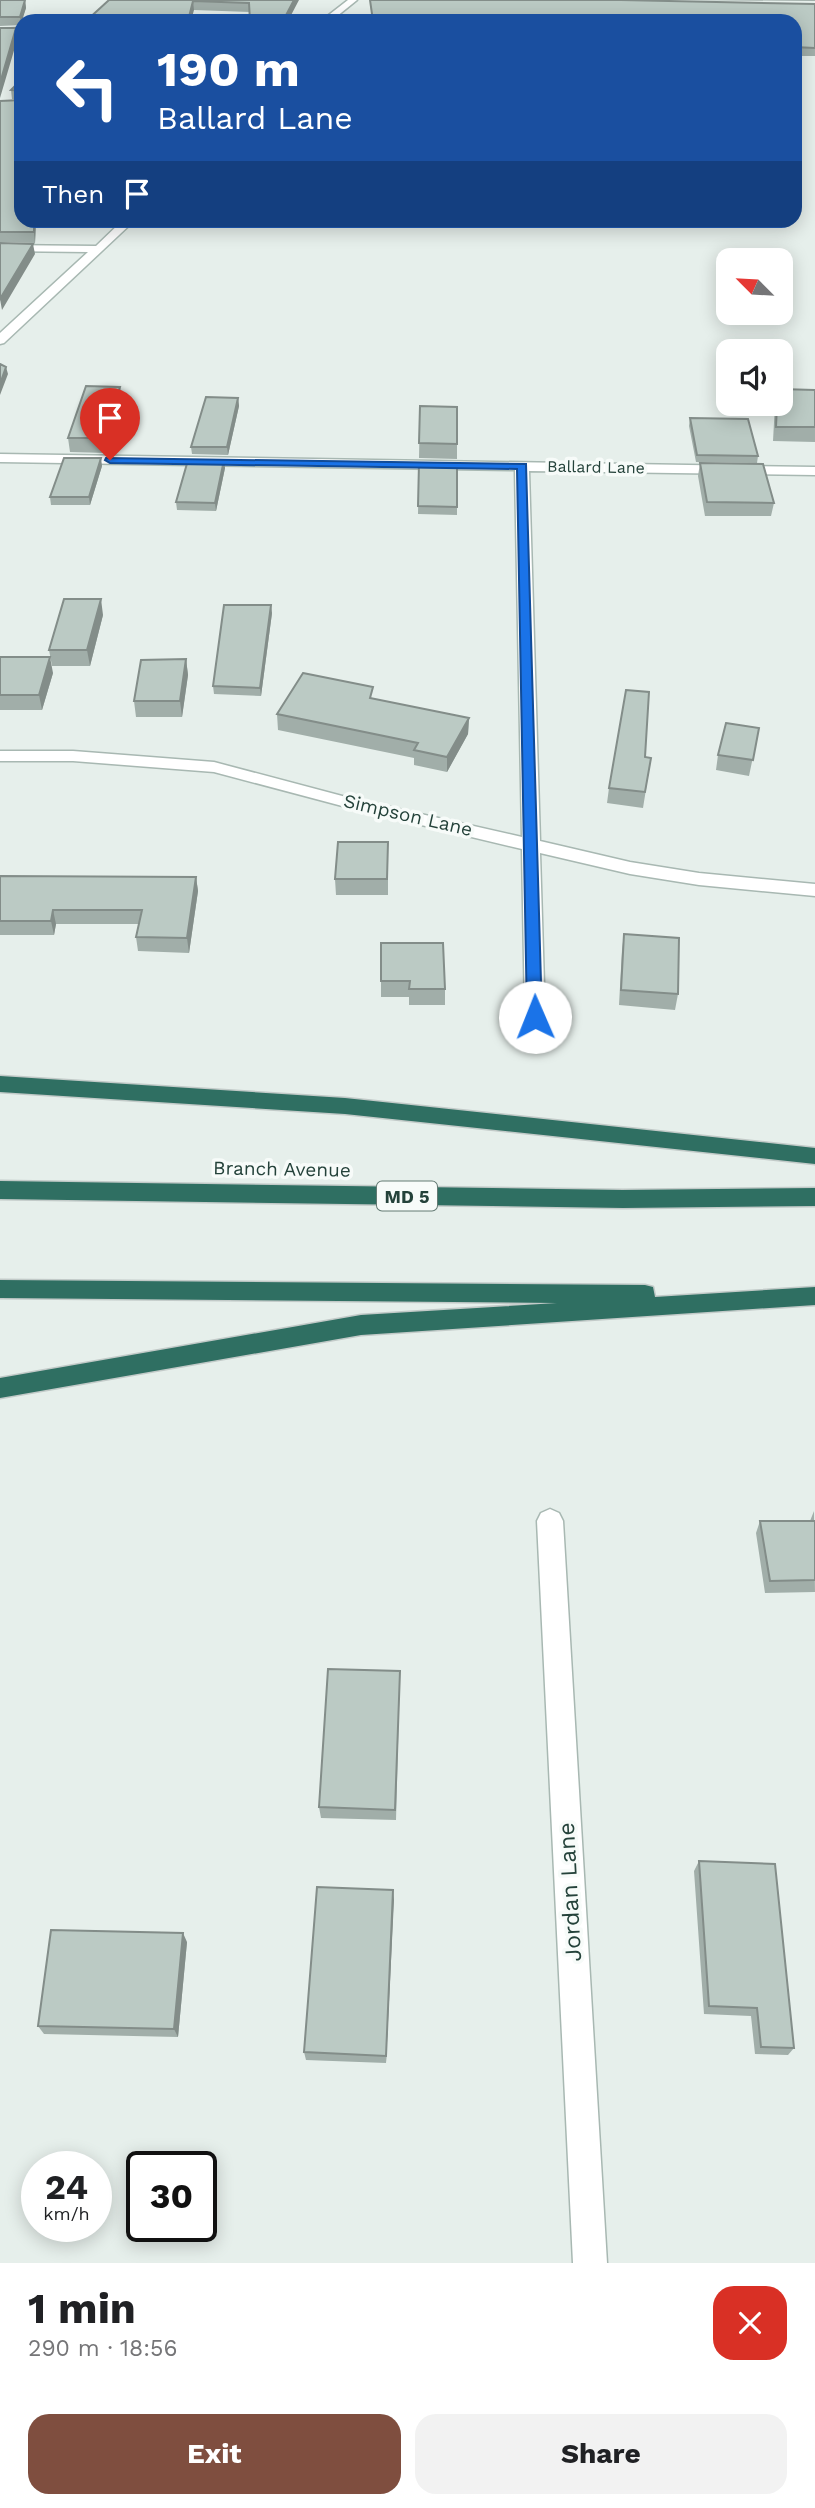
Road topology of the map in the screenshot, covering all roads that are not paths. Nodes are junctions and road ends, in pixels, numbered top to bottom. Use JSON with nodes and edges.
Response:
{"nodes":[{"id":1,"x":353,"y":0,"type":"edge"},
{"id":2,"x":363,"y":0,"type":"edge"},
{"id":3,"x":334,"y":14,"type":"edge"},
{"id":4,"x":121,"y":228,"type":"edge"},
{"id":5,"x":0,"y":248,"type":"edge"},
{"id":6,"x":99,"y":249,"type":"junction"},
{"id":7,"x":0,"y":340,"type":"edge"},
{"id":8,"x":0,"y":458,"type":"edge"},
{"id":9,"x":522,"y":466,"type":"junction"},
{"id":10,"x":815,"y":471,"type":"edge"},
{"id":11,"x":0,"y":756,"type":"edge"},
{"id":12,"x":531,"y":843,"type":"junction"},
{"id":13,"x":815,"y":890,"type":"edge"},
{"id":14,"x":535,"y":1017,"type":"dead end"},
{"id":15,"x":0,"y":1084,"type":"edge"},
{"id":16,"x":815,"y":1156,"type":"edge"},
{"id":17,"x":0,"y":1190,"type":"edge"},
{"id":18,"x":815,"y":1197,"type":"edge"},
{"id":19,"x":0,"y":1289,"type":"edge"},
{"id":20,"x":815,"y":1296,"type":"edge"},
{"id":21,"x":0,"y":1388,"type":"edge"},
{"id":22,"x":550,"y":1521,"type":"dead end"},
{"id":23,"x":590,"y":2263,"type":"edge"}],
"edges":[{"from":1,"to":2,"type":"street"},
{"from":1,"to":3,"type":"street"},
{"from":4,"to":6,"type":"street"},
{"from":5,"to":6,"type":"street"},
{"from":6,"to":7,"type":"street"},
{"from":8,"to":9,"type":"street","name":"Ballard Lane"},
{"from":9,"to":10,"type":"street","name":"Ballard Lane"},
{"from":9,"to":12,"type":"street"},
{"from":11,"to":12,"type":"street","name":"Simpson Lane"},
{"from":12,"to":13,"type":"street","name":"Simpson Lane"},
{"from":12,"to":14,"type":"street"},
{"from":15,"to":16,"type":"highway"},
{"from":17,"to":18,"type":"highway","name":"Branch Avenue","number":"MD 5"},
{"from":19,"to":20,"type":"highway"},
{"from":20,"to":21,"type":"highway"},
{"from":22,"to":23,"type":"street","name":"Jordan Lane"}]}
